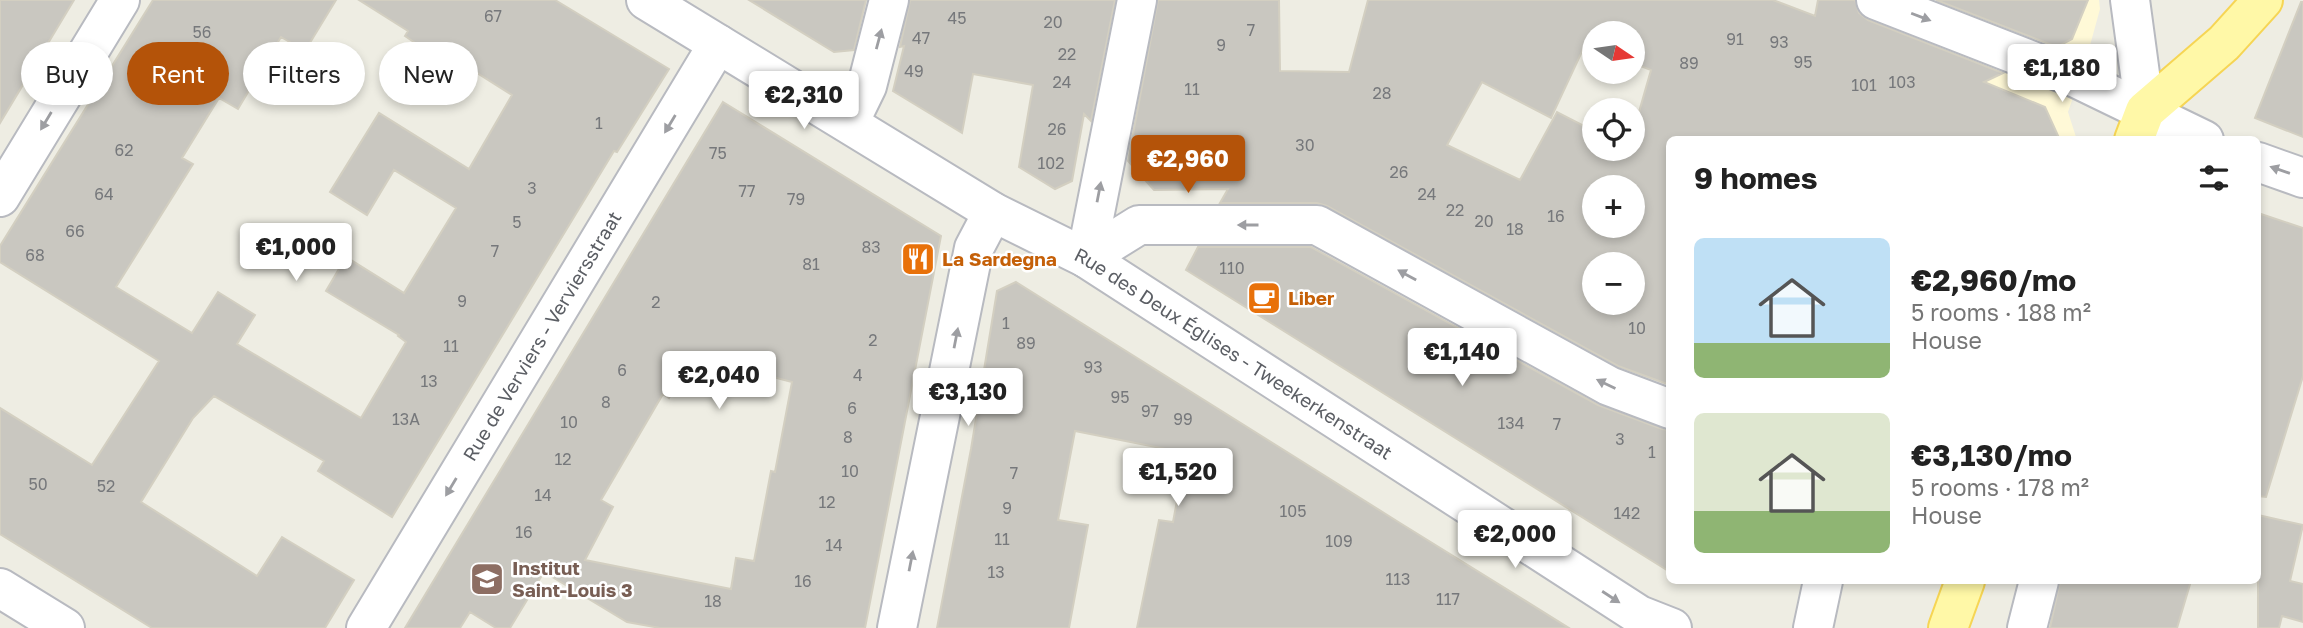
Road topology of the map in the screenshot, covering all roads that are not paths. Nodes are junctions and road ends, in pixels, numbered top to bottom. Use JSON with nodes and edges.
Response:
{"nodes":[{"id":1,"x":120,"y":0,"type":"edge"},
{"id":2,"x":646,"y":0,"type":"edge"},
{"id":3,"x":889,"y":0,"type":"edge"},
{"id":4,"x":1137,"y":0,"type":"edge"},
{"id":5,"x":1876,"y":0,"type":"edge"},
{"id":6,"x":2130,"y":0,"type":"edge"},
{"id":7,"x":2263,"y":0,"type":"edge"},
{"id":8,"x":718,"y":44,"type":"junction"},
{"id":9,"x":849,"y":123,"type":"junction"},
{"id":10,"x":2140,"y":126,"type":"edge"},
{"id":11,"x":2186,"y":136,"type":"edge"},
{"id":12,"x":2261,"y":163,"type":"edge"},
{"id":13,"x":2303,"y":178,"type":"edge"},
{"id":14,"x":0,"y":197,"type":"edge"},
{"id":15,"x":993,"y":212,"type":"junction"},
{"id":16,"x":1086,"y":258,"type":"junction"},
{"id":17,"x":1666,"y":408,"type":"edge"},
{"id":18,"x":1822,"y":584,"type":"edge"},
{"id":19,"x":1964,"y":584,"type":"edge"},
{"id":20,"x":2038,"y":584,"type":"edge"},
{"id":21,"x":0,"y":589,"type":"edge"},
{"id":22,"x":65,"y":628,"type":"edge"},
{"id":23,"x":366,"y":628,"type":"edge"},
{"id":24,"x":897,"y":628,"type":"edge"},
{"id":25,"x":1672,"y":628,"type":"edge"},
{"id":26,"x":1812,"y":628,"type":"edge"},
{"id":27,"x":1948,"y":628,"type":"edge"},
{"id":28,"x":2027,"y":628,"type":"edge"}],
"edges":[{"from":1,"to":14,"type":"street","one_way":true},
{"from":2,"to":8,"type":"street","name":"Rue des Deux Églises - Tweekerkenstraat"},
{"from":9,"to":3,"type":"street","one_way":true},
{"from":16,"to":4,"type":"street","one_way":true},
{"from":5,"to":10,"type":"street","one_way":true},
{"from":6,"to":10,"type":"street"},
{"from":7,"to":10,"type":"main road"},
{"from":8,"to":9,"type":"street","name":"Rue des Deux Églises - Tweekerkenstraat"},
{"from":8,"to":23,"type":"street","name":"Rue de Verviers - Verviersstraat","one_way":true},
{"from":9,"to":15,"type":"street","name":"Rue des Deux Églises - Tweekerkenstraat"},
{"from":10,"to":11,"type":"street"},
{"from":13,"to":12,"type":"street","one_way":true},
{"from":15,"to":16,"type":"street","name":"Rue des Deux Églises - Tweekerkenstraat"},
{"from":24,"to":15,"type":"street","one_way":true},
{"from":17,"to":16,"type":"street","one_way":true},
{"from":16,"to":25,"type":"street","name":"Rue des Deux Églises - Tweekerkenstraat","one_way":true},
{"from":18,"to":26,"type":"street"},
{"from":19,"to":27,"type":"main road"},
{"from":20,"to":28,"type":"street"},
{"from":21,"to":22,"type":"street"}]}
